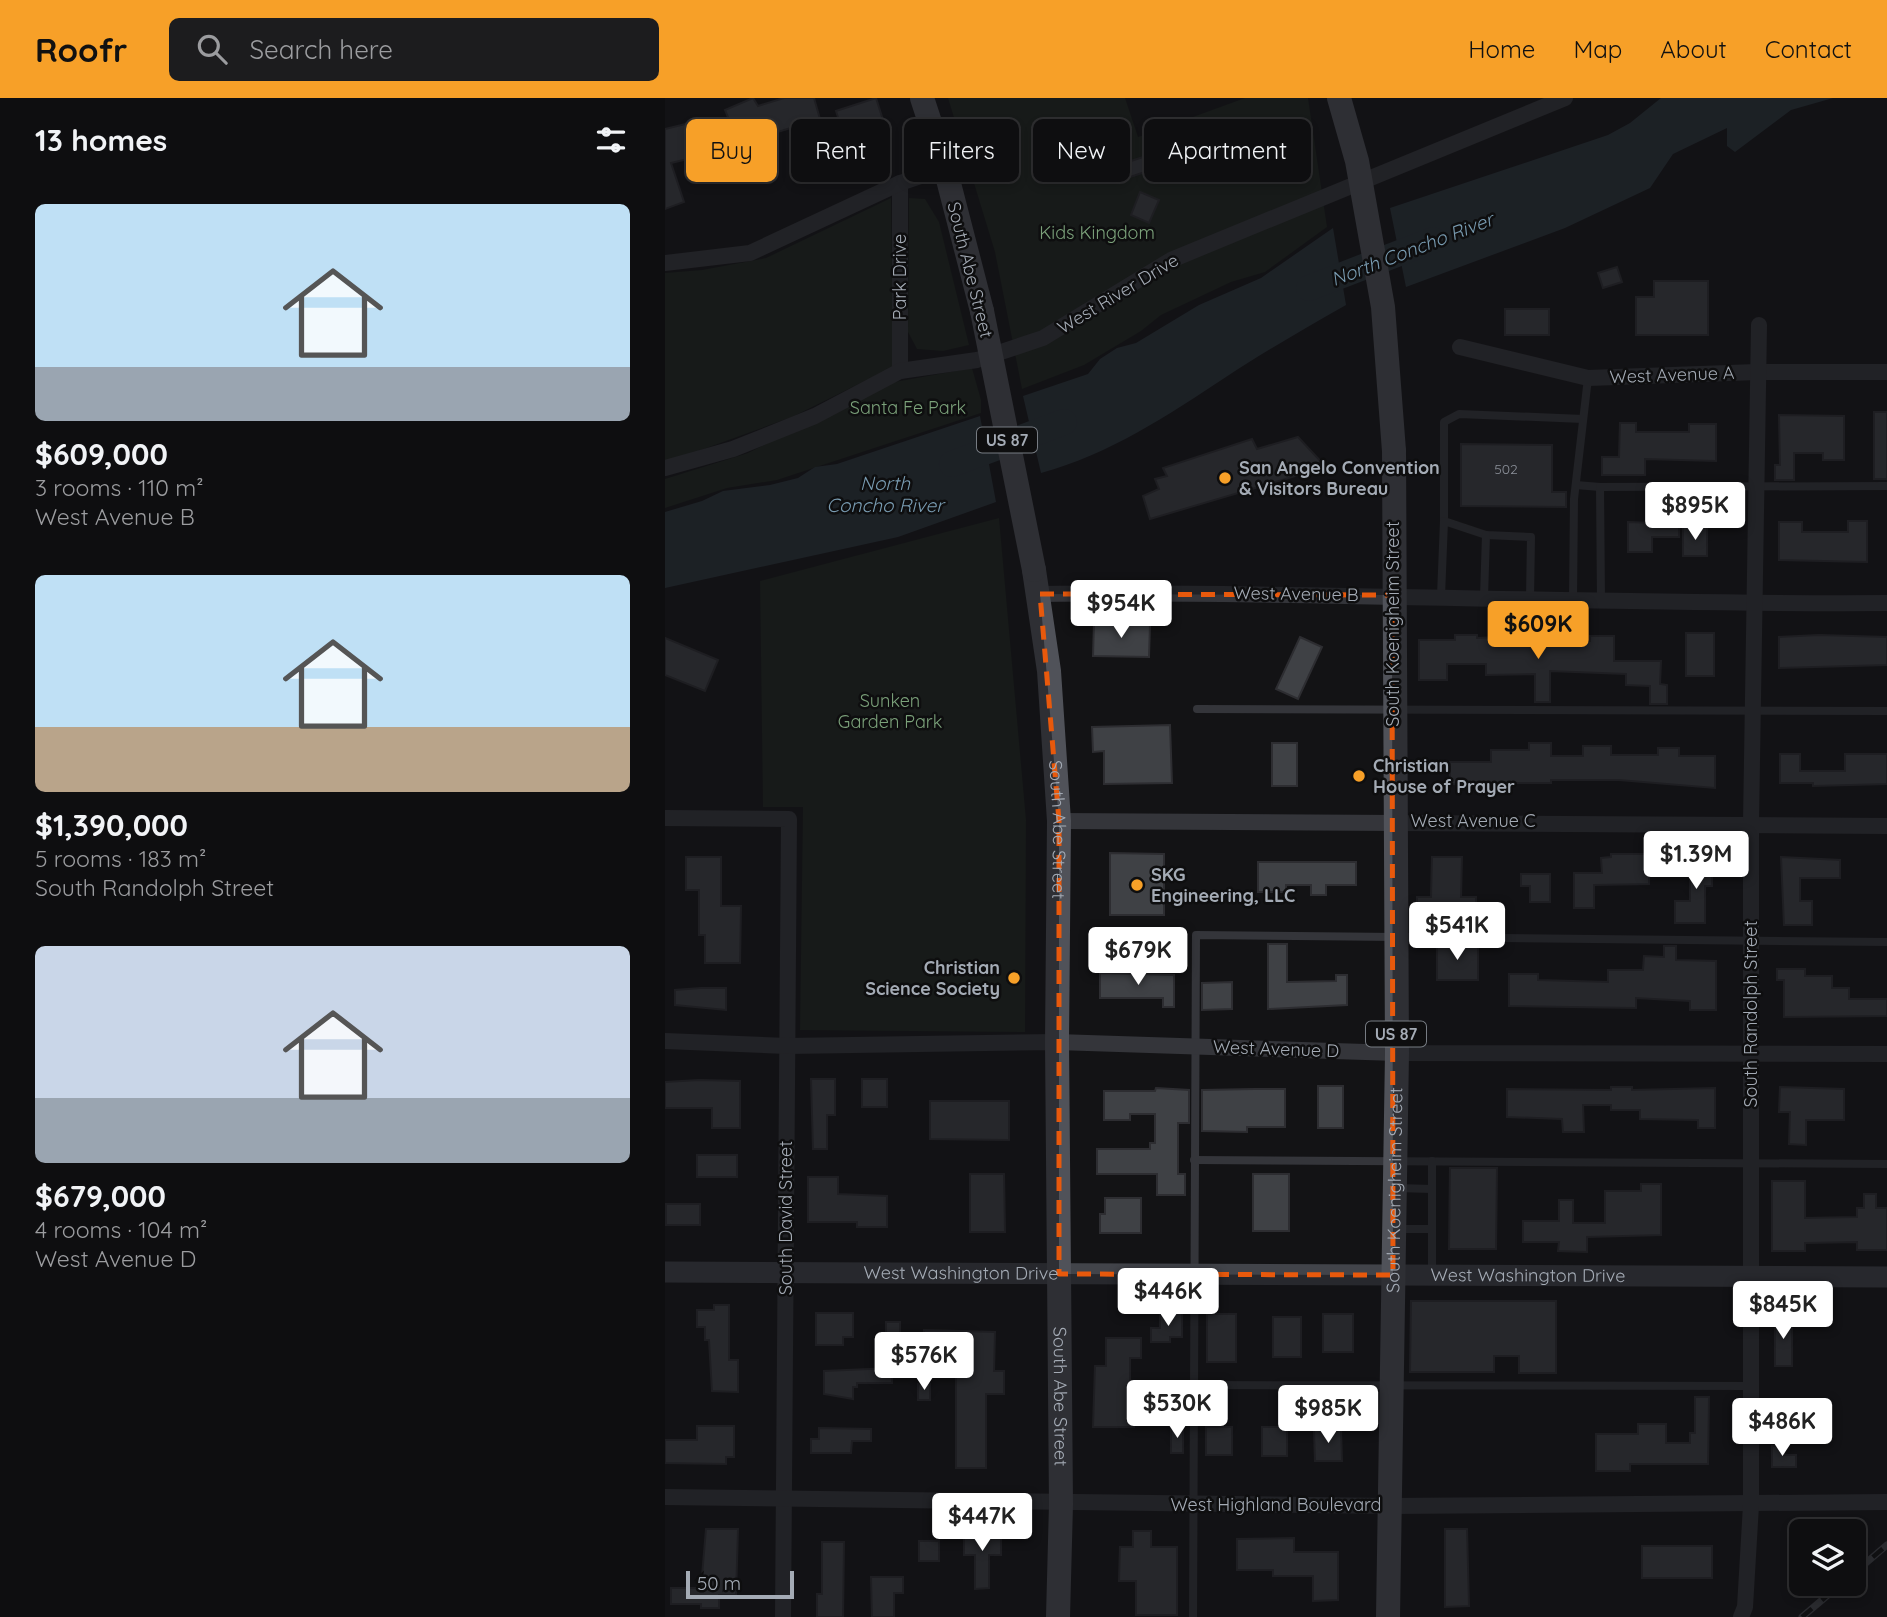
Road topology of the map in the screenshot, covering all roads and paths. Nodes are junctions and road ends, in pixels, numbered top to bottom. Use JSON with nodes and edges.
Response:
{"nodes":[{"id":1,"x":922,"y":98,"type":"edge"},
{"id":2,"x":1339,"y":98,"type":"edge"},
{"id":3,"x":1565,"y":98,"type":"edge"},
{"id":4,"x":929,"y":119,"type":"edge"},
{"id":5,"x":904,"y":181,"type":"edge"},
{"id":6,"x":949,"y":182,"type":"edge"},
{"id":7,"x":899,"y":183,"type":"junction"},
{"id":8,"x":665,"y":263,"type":"edge"},
{"id":9,"x":1759,"y":325,"type":"dead end"},
{"id":10,"x":1460,"y":346,"type":"dead end"},
{"id":11,"x":899,"y":371,"type":"junction"},
{"id":12,"x":1757,"y":372,"type":"junction"},
{"id":13,"x":1887,"y":372,"type":"edge"},
{"id":14,"x":1588,"y":377,"type":"junction"},
{"id":15,"x":1583,"y":419,"type":"junction"},
{"id":16,"x":665,"y":468,"type":"edge"},
{"id":17,"x":1576,"y":485,"type":"junction"},
{"id":18,"x":1756,"y":485,"type":"junction"},
{"id":19,"x":1887,"y":486,"type":"edge"},
{"id":20,"x":1601,"y":487,"type":"junction"},
{"id":21,"x":1444,"y":521,"type":"junction"},
{"id":22,"x":1486,"y":536,"type":"junction"},
{"id":23,"x":1040,"y":594,"type":"junction"},
{"id":24,"x":1392,"y":595,"type":"junction"},
{"id":25,"x":1441,"y":596,"type":"junction"},
{"id":26,"x":1484,"y":597,"type":"junction"},
{"id":27,"x":1530,"y":598,"type":"junction"},
{"id":28,"x":1573,"y":599,"type":"junction"},
{"id":29,"x":1601,"y":600,"type":"junction"},
{"id":30,"x":1887,"y":603,"type":"edge"},
{"id":31,"x":1754,"y":604,"type":"junction"},
{"id":32,"x":1197,"y":709,"type":"dead end"},
{"id":33,"x":1393,"y":710,"type":"junction"},
{"id":34,"x":1753,"y":710,"type":"junction"},
{"id":35,"x":1887,"y":711,"type":"edge"},
{"id":36,"x":665,"y":818,"type":"edge"},
{"id":37,"x":1059,"y":821,"type":"junction"},
{"id":38,"x":1394,"y":821,"type":"junction"},
{"id":39,"x":1751,"y":823,"type":"junction"},
{"id":40,"x":1887,"y":826,"type":"edge"},
{"id":41,"x":1395,"y":936,"type":"junction"},
{"id":42,"x":1752,"y":939,"type":"junction"},
{"id":43,"x":1887,"y":942,"type":"edge"},
{"id":44,"x":665,"y":1041,"type":"edge"},
{"id":45,"x":1057,"y":1042,"type":"junction"},
{"id":46,"x":787,"y":1046,"type":"junction"},
{"id":47,"x":1194,"y":1046,"type":"junction"},
{"id":48,"x":1397,"y":1053,"type":"junction"},
{"id":49,"x":1752,"y":1054,"type":"junction"},
{"id":50,"x":1887,"y":1054,"type":"edge"},
{"id":51,"x":1194,"y":1160,"type":"junction"},
{"id":52,"x":1395,"y":1161,"type":"junction"},
{"id":53,"x":1432,"y":1161,"type":"junction"},
{"id":54,"x":1751,"y":1163,"type":"junction"},
{"id":55,"x":1887,"y":1164,"type":"edge"},
{"id":56,"x":1394,"y":1188,"type":"junction"},
{"id":57,"x":1432,"y":1189,"type":"junction"},
{"id":58,"x":1394,"y":1229,"type":"junction"},
{"id":59,"x":1432,"y":1229,"type":"junction"},
{"id":60,"x":665,"y":1272,"type":"edge"},
{"id":61,"x":786,"y":1273,"type":"junction"},
{"id":62,"x":1059,"y":1274,"type":"junction"},
{"id":63,"x":1194,"y":1274,"type":"junction"},
{"id":64,"x":1393,"y":1275,"type":"junction"},
{"id":65,"x":1431,"y":1275,"type":"junction"},
{"id":66,"x":1749,"y":1277,"type":"junction"},
{"id":67,"x":1887,"y":1277,"type":"edge"},
{"id":68,"x":1193,"y":1385,"type":"junction"},
{"id":69,"x":1391,"y":1386,"type":"junction"},
{"id":70,"x":1750,"y":1386,"type":"junction"},
{"id":71,"x":665,"y":1497,"type":"edge"},
{"id":72,"x":784,"y":1498,"type":"junction"},
{"id":73,"x":1887,"y":1502,"type":"edge"},
{"id":74,"x":1061,"y":1504,"type":"junction"},
{"id":75,"x":1193,"y":1505,"type":"junction"},
{"id":76,"x":1751,"y":1505,"type":"junction"},
{"id":77,"x":1390,"y":1506,"type":"junction"},
{"id":78,"x":783,"y":1617,"type":"edge"},
{"id":79,"x":1058,"y":1617,"type":"edge"},
{"id":80,"x":1193,"y":1617,"type":"edge"},
{"id":81,"x":1388,"y":1617,"type":"edge"},
{"id":82,"x":1741,"y":1617,"type":"edge"}],
"edges":[{"from":1,"to":4,"type":"main road","name":"South Abe Street","number":"US 87"},
{"from":2,"to":24,"type":"main road","name":"South Koenigheim Street","number":"US 87","bridge":true},
{"from":3,"to":11,"type":"street","name":"West River Drive"},
{"from":5,"to":7,"type":"street"},
{"from":6,"to":23,"type":"main road","name":"South Abe Street","number":"US 87","bridge":true},
{"from":7,"to":8,"type":"street"},
{"from":7,"to":11,"type":"street","name":"Park Drive"},
{"from":9,"to":12,"type":"street","name":"South Randolph Street"},
{"from":10,"to":14,"type":"street","name":"West Avenue A"},
{"from":11,"to":16,"type":"street","name":"West River Drive"},
{"from":12,"to":13,"type":"street","name":"West Avenue A"},
{"from":12,"to":14,"type":"street","name":"West Avenue A"},
{"from":12,"to":18,"type":"street","name":"South Randolph Street"},
{"from":14,"to":15,"type":"lane"},
{"from":15,"to":17,"type":"lane"},
{"from":15,"to":21,"type":"lane"},
{"from":17,"to":20,"type":"lane"},
{"from":17,"to":28,"type":"lane"},
{"from":18,"to":19,"type":"lane"},
{"from":18,"to":20,"type":"lane"},
{"from":18,"to":31,"type":"street","name":"South Randolph Street"},
{"from":20,"to":29,"type":"lane"},
{"from":21,"to":22,"type":"lane"},
{"from":21,"to":25,"type":"lane"},
{"from":22,"to":26,"type":"lane"},
{"from":22,"to":27,"type":"lane"},
{"from":23,"to":24,"type":"street","name":"West Avenue B"},
{"from":23,"to":37,"type":"main road","name":"South Abe Street","number":"US 87"},
{"from":24,"to":25,"type":"street","name":"West Avenue B"},
{"from":24,"to":33,"type":"main road","name":"South Koenigheim Street","number":"US 87"},
{"from":25,"to":26,"type":"street","name":"West Avenue B"},
{"from":26,"to":27,"type":"street","name":"West Avenue B"},
{"from":27,"to":28,"type":"street","name":"West Avenue B"},
{"from":28,"to":29,"type":"street","name":"West Avenue B"},
{"from":29,"to":31,"type":"street","name":"West Avenue B"},
{"from":30,"to":31,"type":"street","name":"West Avenue B"},
{"from":31,"to":34,"type":"street","name":"South Randolph Street"},
{"from":32,"to":33,"type":"lane"},
{"from":33,"to":34,"type":"lane"},
{"from":33,"to":38,"type":"main road","name":"South Koenigheim Street","number":"US 87"},
{"from":34,"to":35,"type":"lane"},
{"from":34,"to":39,"type":"street","name":"South Randolph Street"},
{"from":36,"to":46,"type":"street","name":"South David Street"},
{"from":37,"to":38,"type":"street","name":"West Avenue C"},
{"from":37,"to":45,"type":"main road","name":"South Abe Street","number":"US 87"},
{"from":38,"to":39,"type":"street","name":"West Avenue C"},
{"from":38,"to":41,"type":"main road","name":"South Koenigheim Street","number":"US 87"},
{"from":39,"to":40,"type":"street","name":"West Avenue C"},
{"from":39,"to":42,"type":"street","name":"South Randolph Street"},
{"from":41,"to":42,"type":"lane"},
{"from":41,"to":47,"type":"lane"},
{"from":41,"to":48,"type":"main road","name":"South Koenigheim Street","number":"US 87"},
{"from":42,"to":43,"type":"lane"},
{"from":42,"to":49,"type":"street","name":"South Randolph Street"},
{"from":44,"to":46,"type":"street","name":"West Avenue D"},
{"from":45,"to":46,"type":"street","name":"West Avenue D"},
{"from":45,"to":47,"type":"street","name":"West Avenue D"},
{"from":45,"to":62,"type":"main road","name":"South Abe Street","number":"US 87"},
{"from":46,"to":61,"type":"street","name":"South David Street"},
{"from":47,"to":48,"type":"street","name":"West Avenue D"},
{"from":47,"to":51,"type":"lane"},
{"from":48,"to":49,"type":"street","name":"West Avenue D"},
{"from":48,"to":52,"type":"main road","name":"South Koenigheim Street","number":"US 87"},
{"from":49,"to":50,"type":"street","name":"West Avenue D"},
{"from":49,"to":54,"type":"street","name":"South Randolph Street"},
{"from":51,"to":52,"type":"lane"},
{"from":51,"to":63,"type":"lane"},
{"from":52,"to":53,"type":"lane"},
{"from":52,"to":56,"type":"main road","name":"South Koenigheim Street","number":"US 87"},
{"from":53,"to":54,"type":"lane"},
{"from":53,"to":57,"type":"lane"},
{"from":54,"to":55,"type":"lane"},
{"from":54,"to":66,"type":"street","name":"South Randolph Street"},
{"from":56,"to":57,"type":"lane"},
{"from":56,"to":58,"type":"main road","name":"South Koenigheim Street","number":"US 87"},
{"from":57,"to":59,"type":"lane"},
{"from":58,"to":59,"type":"lane"},
{"from":58,"to":64,"type":"main road","name":"South Koenigheim Street","number":"US 87"},
{"from":59,"to":65,"type":"lane"},
{"from":60,"to":61,"type":"street","name":"West Washington Drive"},
{"from":61,"to":62,"type":"street","name":"West Washington Drive"},
{"from":61,"to":72,"type":"street","name":"South David Street"},
{"from":62,"to":63,"type":"street","name":"West Washington Drive"},
{"from":62,"to":74,"type":"main road","name":"South Abe Street","number":"US 87"},
{"from":63,"to":64,"type":"street","name":"West Washington Drive"},
{"from":63,"to":68,"type":"lane"},
{"from":64,"to":65,"type":"street","name":"West Washington Drive"},
{"from":64,"to":69,"type":"main road","name":"South Koenigheim Street","number":"US 87"},
{"from":65,"to":66,"type":"street","name":"West Washington Drive"},
{"from":66,"to":67,"type":"street","name":"West Washington Drive"},
{"from":66,"to":70,"type":"street","name":"South Randolph Street"},
{"from":68,"to":69,"type":"lane"},
{"from":68,"to":75,"type":"lane"},
{"from":69,"to":70,"type":"lane"},
{"from":69,"to":77,"type":"main road","name":"South Koenigheim Street","number":"US 87"},
{"from":70,"to":76,"type":"street","name":"South Randolph Street"},
{"from":71,"to":72,"type":"street","name":"West Highland Boulevard"},
{"from":72,"to":74,"type":"street","name":"West Highland Boulevard"},
{"from":72,"to":78,"type":"street","name":"South David Street"},
{"from":73,"to":76,"type":"street","name":"West Highland Boulevard"},
{"from":74,"to":75,"type":"street","name":"West Highland Boulevard"},
{"from":74,"to":79,"type":"main road","name":"South Abe Street","number":"US 87"},
{"from":75,"to":77,"type":"street","name":"West Highland Boulevard"},
{"from":75,"to":80,"type":"lane"},
{"from":76,"to":77,"type":"street","name":"West Highland Boulevard"},
{"from":76,"to":82,"type":"street","name":"South Randolph Street"},
{"from":77,"to":81,"type":"main road","name":"South Koenigheim Street","number":"US 87"}]}
